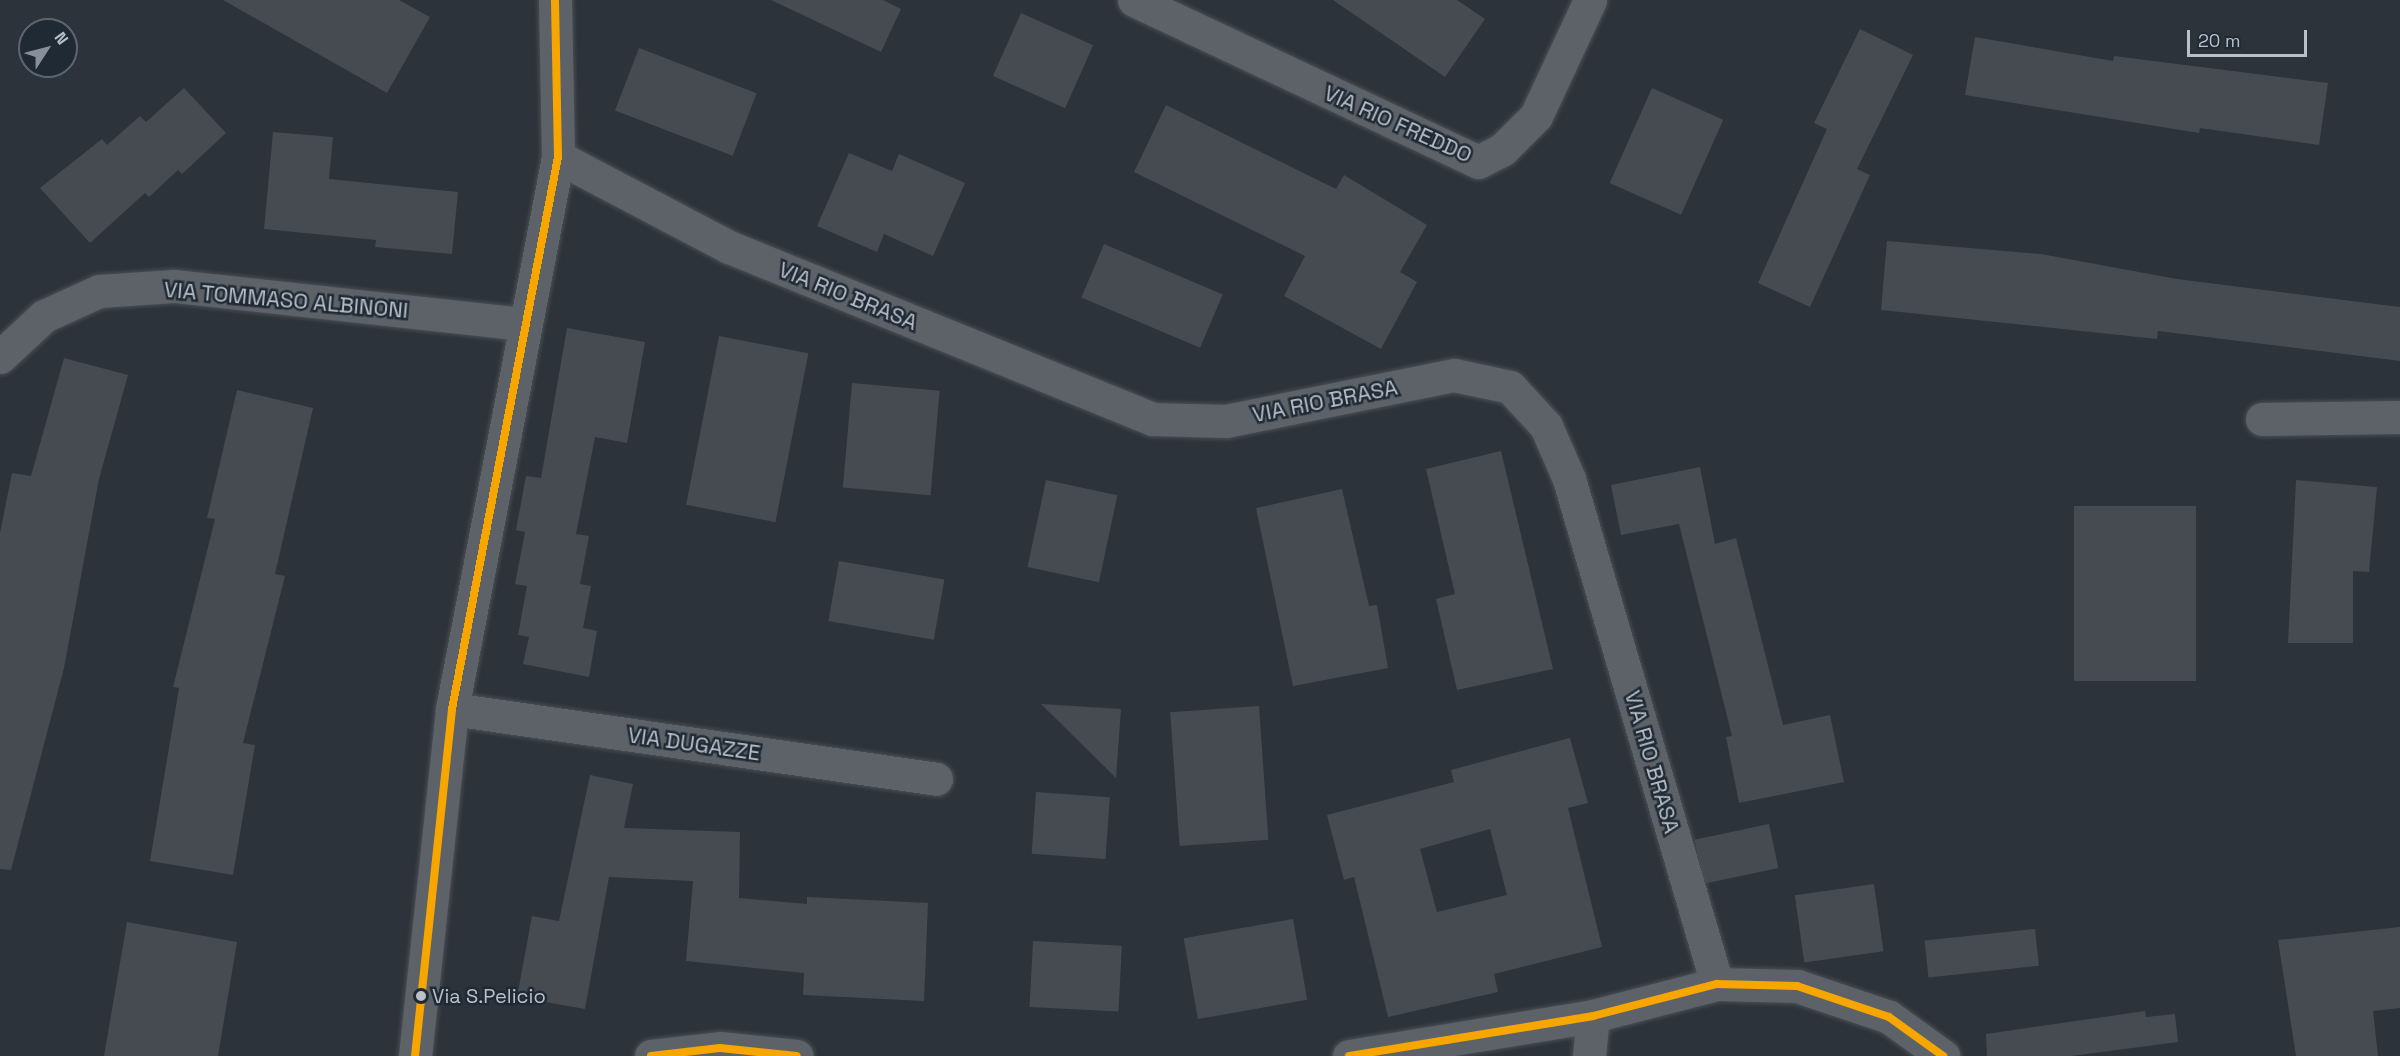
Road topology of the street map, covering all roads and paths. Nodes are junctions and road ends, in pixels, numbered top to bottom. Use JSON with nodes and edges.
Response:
{"nodes":[{"id":1,"x":555,"y":0,"type":"edge"},
{"id":2,"x":1134,"y":0,"type":"edge"},
{"id":3,"x":1590,"y":0,"type":"edge"},
{"id":4,"x":558,"y":157,"type":"junction"},
{"id":5,"x":522,"y":324,"type":"junction"},
{"id":6,"x":0,"y":357,"type":"edge"},
{"id":7,"x":2400,"y":417,"type":"edge"},
{"id":8,"x":2262,"y":419,"type":"dead end"},
{"id":9,"x":452,"y":709,"type":"junction"},
{"id":10,"x":936,"y":779,"type":"dead end"},
{"id":11,"x":1717,"y":984,"type":"junction"},
{"id":12,"x":1593,"y":1016,"type":"junction"},
{"id":13,"x":416,"y":1056,"type":"edge"},
{"id":14,"x":651,"y":1056,"type":"edge"},
{"id":15,"x":796,"y":1056,"type":"edge"},
{"id":16,"x":1349,"y":1056,"type":"edge"},
{"id":17,"x":1589,"y":1056,"type":"edge"},
{"id":18,"x":1943,"y":1056,"type":"edge"}],
"edges":[{"from":1,"to":4,"type":"street"},
{"from":2,"to":3,"type":"street","name":"VIA RIO FREDDO"},
{"from":4,"to":5,"type":"street"},
{"from":4,"to":11,"type":"street","name":"VIA RIO BRASA"},
{"from":5,"to":6,"type":"street","name":"VIA TOMMASO ALBINONI"},
{"from":5,"to":9,"type":"street"},
{"from":7,"to":8,"type":"street"},
{"from":9,"to":10,"type":"street","name":"VIA DUGAZZE"},
{"from":9,"to":13,"type":"street"},
{"from":11,"to":12,"type":"street"},
{"from":11,"to":18,"type":"street"},
{"from":12,"to":16,"type":"street"},
{"from":12,"to":17,"type":"street"},
{"from":14,"to":15,"type":"street"}]}
